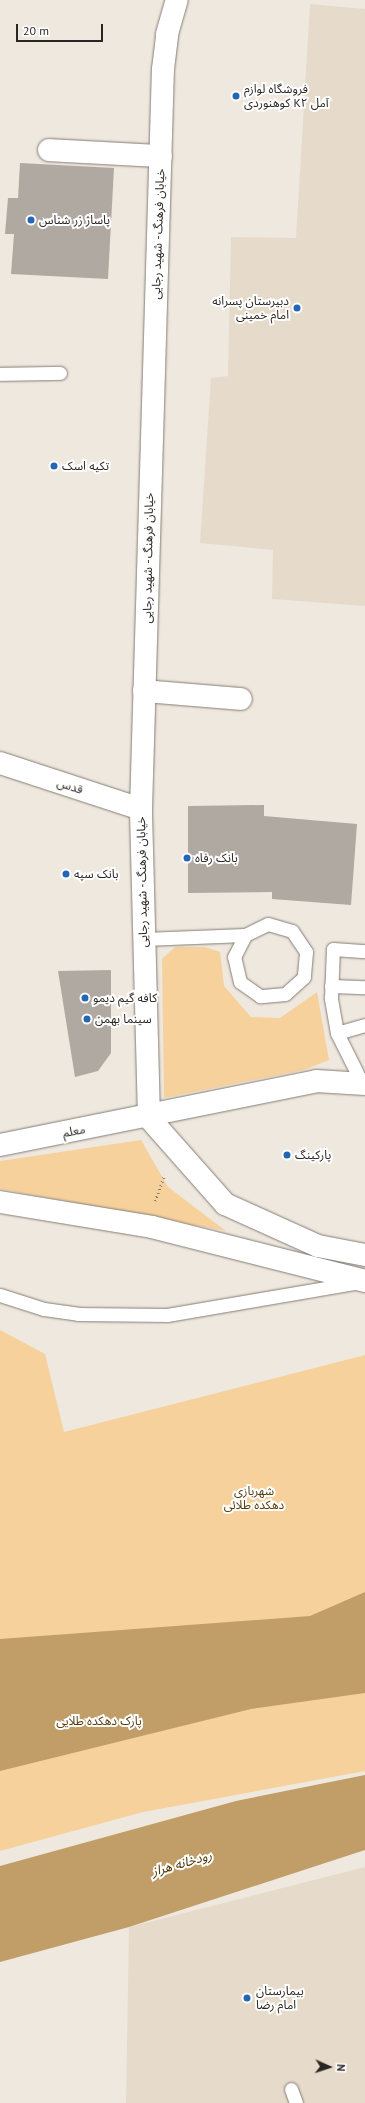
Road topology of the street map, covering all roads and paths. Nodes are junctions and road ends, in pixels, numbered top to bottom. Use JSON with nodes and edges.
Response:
{"nodes":[{"id":1,"x":177,"y":0,"type":"edge"},
{"id":2,"x":49,"y":150,"type":"dead end"},
{"id":3,"x":161,"y":156,"type":"junction"},
{"id":4,"x":60,"y":373,"type":"dead end"},
{"id":5,"x":0,"y":374,"type":"edge"},
{"id":6,"x":144,"y":691,"type":"junction"},
{"id":7,"x":241,"y":699,"type":"dead end"},
{"id":8,"x":0,"y":763,"type":"edge"},
{"id":9,"x":140,"y":809,"type":"junction"},
{"id":10,"x":245,"y":934,"type":"junction"},
{"id":11,"x":144,"y":939,"type":"junction"},
{"id":12,"x":365,"y":951,"type":"edge"},
{"id":13,"x":331,"y":986,"type":"junction"},
{"id":14,"x":365,"y":987,"type":"edge"},
{"id":15,"x":365,"y":1025,"type":"edge"},
{"id":16,"x":337,"y":1033,"type":"junction"},
{"id":17,"x":362,"y":1076,"type":"edge"},
{"id":18,"x":149,"y":1118,"type":"junction"},
{"id":19,"x":0,"y":1145,"type":"edge"},
{"id":20,"x":176,"y":1149,"type":"junction"},
{"id":21,"x":0,"y":1202,"type":"edge"},
{"id":22,"x":152,"y":1227,"type":"junction"},
{"id":23,"x":365,"y":1255,"type":"edge"},
{"id":24,"x":365,"y":1281,"type":"edge"},
{"id":25,"x":0,"y":1295,"type":"edge"},
{"id":26,"x":291,"y":2089,"type":"dead end"},
{"id":27,"x":296,"y":2103,"type":"edge"}],
"edges":[{"from":1,"to":3,"type":"main road","name":"خیابان فرهنگ - شهید رجایی"},
{"from":2,"to":3,"type":"main road"},
{"from":3,"to":6,"type":"main road","name":"خیابان فرهنگ - شهید رجایی"},
{"from":4,"to":5,"type":"lane"},
{"from":6,"to":7,"type":"main road"},
{"from":6,"to":9,"type":"main road","name":"خیابان فرهنگ - شهید رجایی"},
{"from":8,"to":9,"type":"main road","name":"قدس"},
{"from":9,"to":11,"type":"main road","name":"خیابان فرهنگ - شهید رجایی"},
{"from":10,"to":10,"type":"lane"},
{"from":10,"to":11,"type":"lane"},
{"from":11,"to":18,"type":"main road","name":"خیابان فرهنگ - شهید رجایی"},
{"from":12,"to":13,"type":"lane"},
{"from":13,"to":14,"type":"lane"},
{"from":13,"to":16,"type":"lane"},
{"from":15,"to":16,"type":"lane"},
{"from":16,"to":17,"type":"lane"},
{"from":17,"to":18,"type":"main road","name":"معلم"},
{"from":18,"to":19,"type":"main road","name":"معلم"},
{"from":18,"to":20,"type":"main road"},
{"from":20,"to":22,"type":"path"},
{"from":20,"to":23,"type":"main road"},
{"from":21,"to":22,"type":"main road"},
{"from":22,"to":24,"type":"main road"},
{"from":24,"to":25,"type":"lane"},
{"from":26,"to":27,"type":"lane"}]}
